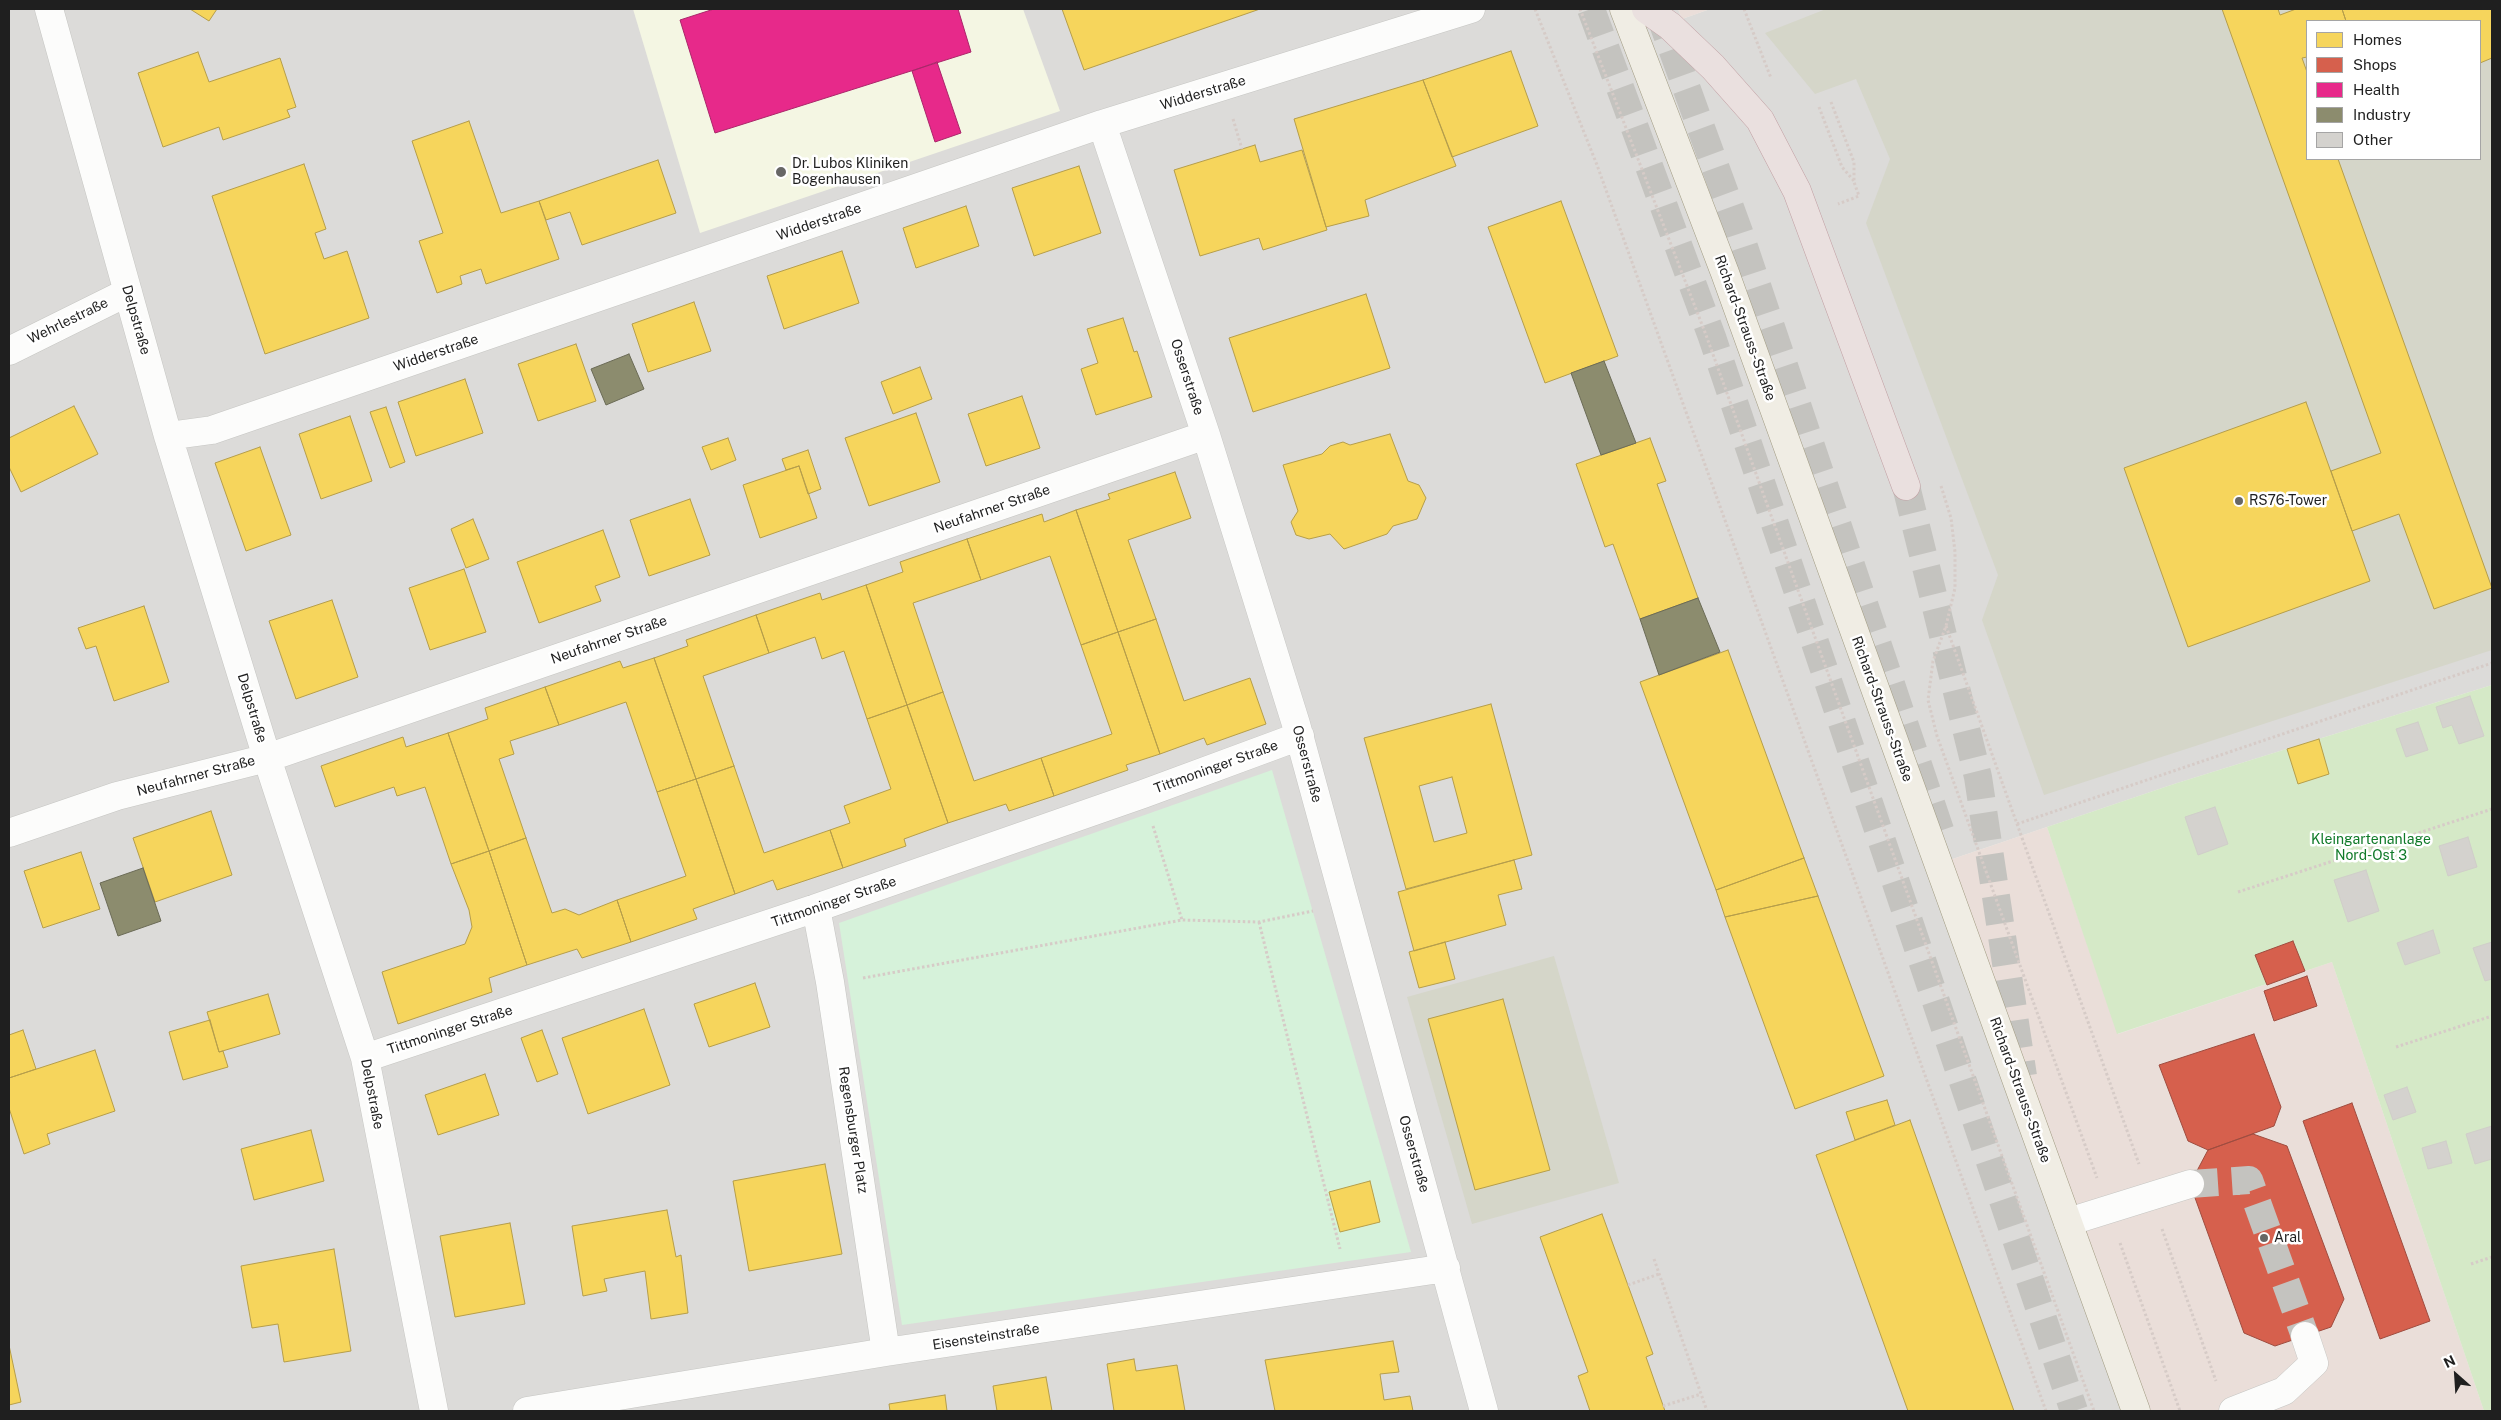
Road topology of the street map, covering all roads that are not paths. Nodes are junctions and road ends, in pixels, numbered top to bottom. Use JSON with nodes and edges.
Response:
{"nodes":[{"id":1,"x":49,"y":9,"type":"edge"},
{"id":2,"x":1471,"y":9,"type":"edge"},
{"id":3,"x":1624,"y":9,"type":"edge"},
{"id":4,"x":1646,"y":9,"type":"edge"},
{"id":5,"x":1102,"y":124,"type":"junction"},
{"id":6,"x":128,"y":292,"type":"junction"},
{"id":7,"x":9,"y":351,"type":"edge"},
{"id":8,"x":1206,"y":435,"type":"junction"},
{"id":9,"x":168,"y":436,"type":"junction"},
{"id":10,"x":1906,"y":486,"type":"tunnel mouth"},
{"id":11,"x":1300,"y":736,"type":"junction"},
{"id":12,"x":267,"y":758,"type":"junction"},
{"id":13,"x":9,"y":833,"type":"edge"},
{"id":14,"x":816,"y":908,"type":"junction"},
{"id":15,"x":365,"y":1058,"type":"junction"},
{"id":16,"x":2190,"y":1184,"type":"tunnel mouth"},
{"id":17,"x":2068,"y":1222,"type":"junction"},
{"id":18,"x":1446,"y":1268,"type":"junction"},
{"id":19,"x":2304,"y":1336,"type":"tunnel mouth"},
{"id":20,"x":886,"y":1352,"type":"junction"},
{"id":21,"x":434,"y":1411,"type":"edge"},
{"id":22,"x":528,"y":1411,"type":"edge"},
{"id":23,"x":1484,"y":1411,"type":"edge"},
{"id":24,"x":2136,"y":1411,"type":"edge"},
{"id":25,"x":2233,"y":1411,"type":"edge"}],
"edges":[{"from":1,"to":6,"type":"street","name":"Delpstraße"},
{"from":2,"to":5,"type":"street","name":"Widderstraße"},
{"from":3,"to":17,"type":"main road","name":"Richard-Strauss-Straße"},
{"from":4,"to":10,"type":"highway"},
{"from":5,"to":8,"type":"street","name":"Osserstraße"},
{"from":5,"to":9,"type":"street","name":"Widderstraße"},
{"from":6,"to":7,"type":"street","name":"Wehrlestraße"},
{"from":6,"to":9,"type":"street","name":"Delpstraße"},
{"from":8,"to":11,"type":"street","name":"Osserstraße"},
{"from":8,"to":12,"type":"street","name":"Neufahrner Straße"},
{"from":9,"to":12,"type":"street","name":"Delpstraße"},
{"from":11,"to":14,"type":"street","name":"Tittmoninger Straße"},
{"from":11,"to":18,"type":"street","name":"Osserstraße"},
{"from":12,"to":13,"type":"street","name":"Neufahrner Straße"},
{"from":12,"to":15,"type":"street","name":"Delpstraße"},
{"from":14,"to":15,"type":"street","name":"Tittmoninger Straße"},
{"from":14,"to":20,"type":"street","name":"Regensburger Platz"},
{"from":15,"to":21,"type":"street","name":"Delpstraße"},
{"from":16,"to":17,"type":"street"},
{"from":17,"to":24,"type":"main road","name":"Richard-Strauss-Straße"},
{"from":18,"to":20,"type":"street","name":"Eisensteinstraße"},
{"from":18,"to":23,"type":"street","name":"Osserstraße"},
{"from":19,"to":25,"type":"street"},
{"from":20,"to":22,"type":"street","name":"Eisensteinstraße"}]}
